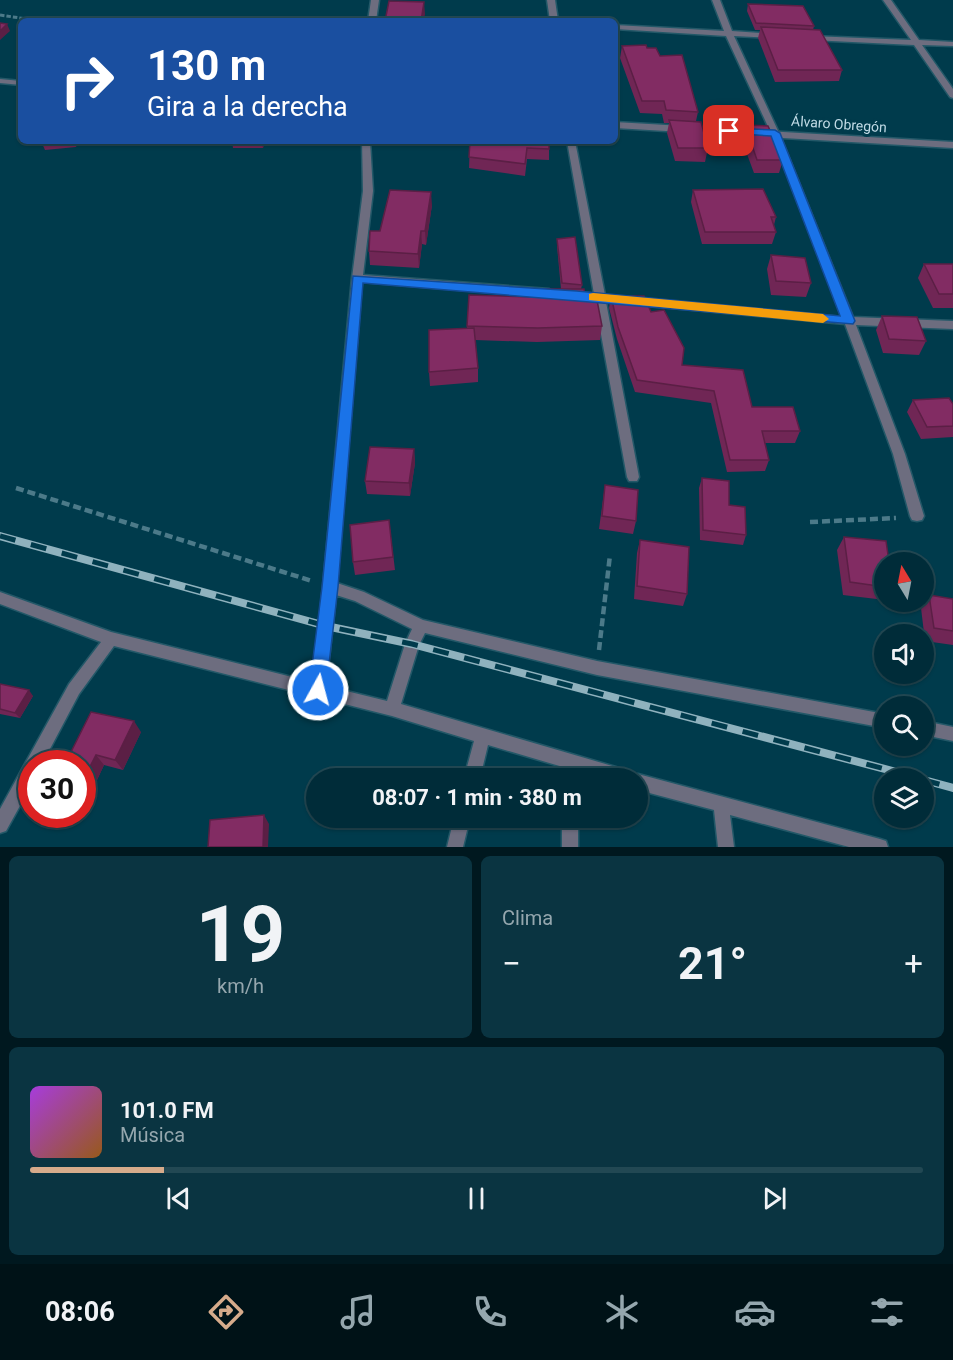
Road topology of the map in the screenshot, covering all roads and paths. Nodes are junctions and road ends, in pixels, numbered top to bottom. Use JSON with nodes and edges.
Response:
{"nodes":[{"id":1,"x":375,"y":0,"type":"edge"},
{"id":2,"x":551,"y":0,"type":"edge"},
{"id":3,"x":716,"y":0,"type":"edge"},
{"id":4,"x":887,"y":0,"type":"edge"},
{"id":5,"x":0,"y":15,"type":"edge"},
{"id":6,"x":20,"y":18,"type":"edge"},
{"id":7,"x":372,"y":18,"type":"edge"},
{"id":8,"x":554,"y":18,"type":"edge"},
{"id":9,"x":618,"y":27,"type":"edge"},
{"id":10,"x":729,"y":34,"type":"junction"},
{"id":11,"x":788,"y":37,"type":"edge"},
{"id":12,"x":800,"y":38,"type":"edge"},
{"id":13,"x":918,"y":44,"type":"junction"},
{"id":14,"x":953,"y":44,"type":"edge"},
{"id":15,"x":0,"y":81,"type":"edge"},
{"id":16,"x":18,"y":83,"type":"edge"},
{"id":17,"x":953,"y":95,"type":"edge"},
{"id":18,"x":618,"y":125,"type":"edge"},
{"id":19,"x":775,"y":133,"type":"junction"},
{"id":20,"x":366,"y":144,"type":"edge"},
{"id":21,"x":572,"y":144,"type":"edge"},
{"id":22,"x":953,"y":145,"type":"edge"},
{"id":23,"x":357,"y":279,"type":"junction"},
{"id":24,"x":600,"y":297,"type":"junction"},
{"id":25,"x":849,"y":321,"type":"junction"},
{"id":26,"x":953,"y":325,"type":"edge"},
{"id":27,"x":633,"y":477,"type":"dead end"},
{"id":28,"x":16,"y":488,"type":"dead end"},
{"id":29,"x":917,"y":516,"type":"joint"},
{"id":30,"x":810,"y":522,"type":"dead end"},
{"id":31,"x":610,"y":555,"type":"dead end"},
{"id":32,"x":330,"y":587,"type":"junction"},
{"id":33,"x":0,"y":598,"type":"edge"},
{"id":34,"x":421,"y":626,"type":"junction"},
{"id":35,"x":111,"y":639,"type":"junction"},
{"id":36,"x":597,"y":669,"type":"junction"},
{"id":37,"x":318,"y":690,"type":"junction"},
{"id":38,"x":392,"y":709,"type":"junction"},
{"id":39,"x":874,"y":719,"type":"edge"},
{"id":40,"x":934,"y":730,"type":"edge"},
{"id":41,"x":953,"y":734,"type":"edge"},
{"id":42,"x":483,"y":735,"type":"junction"},
{"id":43,"x":40,"y":750,"type":"edge"},
{"id":44,"x":475,"y":768,"type":"edge"},
{"id":45,"x":564,"y":768,"type":"edge"},
{"id":46,"x":648,"y":785,"type":"edge"},
{"id":47,"x":18,"y":791,"type":"edge"},
{"id":48,"x":720,"y":804,"type":"junction"},
{"id":49,"x":0,"y":825,"type":"edge"},
{"id":50,"x":460,"y":828,"type":"edge"},
{"id":51,"x":570,"y":828,"type":"edge"},
{"id":52,"x":455,"y":847,"type":"edge"},
{"id":53,"x":570,"y":847,"type":"edge"},
{"id":54,"x":726,"y":847,"type":"edge"},
{"id":55,"x":880,"y":847,"type":"edge"}],
"edges":[{"from":1,"to":7,"type":"street"},
{"from":2,"to":8,"type":"street"},
{"from":3,"to":10,"type":"street"},
{"from":4,"to":13,"type":"street"},
{"from":5,"to":6,"type":"path"},
{"from":9,"to":10,"type":"street"},
{"from":10,"to":11,"type":"street"},
{"from":10,"to":19,"type":"street"},
{"from":12,"to":13,"type":"street"},
{"from":13,"to":14,"type":"street"},
{"from":13,"to":17,"type":"street"},
{"from":15,"to":16,"type":"street"},
{"from":18,"to":19,"type":"street","name":"Álvaro Obregón"},
{"from":19,"to":22,"type":"street","name":"Álvaro Obregón"},
{"from":19,"to":25,"type":"street"},
{"from":20,"to":23,"type":"street"},
{"from":21,"to":24,"type":"street"},
{"from":23,"to":24,"type":"street"},
{"from":23,"to":32,"type":"street"},
{"from":24,"to":25,"type":"street"},
{"from":24,"to":27,"type":"street"},
{"from":25,"to":26,"type":"street"},
{"from":25,"to":29,"type":"street"},
{"from":28,"to":32,"type":"path"},
{"from":29,"to":30,"type":"path"},
{"from":31,"to":36,"type":"path"},
{"from":32,"to":34,"type":"street"},
{"from":32,"to":37,"type":"street"},
{"from":33,"to":35,"type":"street"},
{"from":34,"to":36,"type":"street"},
{"from":34,"to":38,"type":"street"},
{"from":35,"to":37,"type":"street"},
{"from":35,"to":43,"type":"street"},
{"from":36,"to":39,"type":"street"},
{"from":37,"to":38,"type":"street"},
{"from":38,"to":42,"type":"street"},
{"from":40,"to":41,"type":"street"},
{"from":42,"to":44,"type":"street"},
{"from":42,"to":45,"type":"street"},
{"from":46,"to":48,"type":"street"},
{"from":47,"to":49,"type":"street"},
{"from":48,"to":54,"type":"street"},
{"from":48,"to":55,"type":"street"},
{"from":50,"to":52,"type":"street"},
{"from":51,"to":53,"type":"street"}]}
